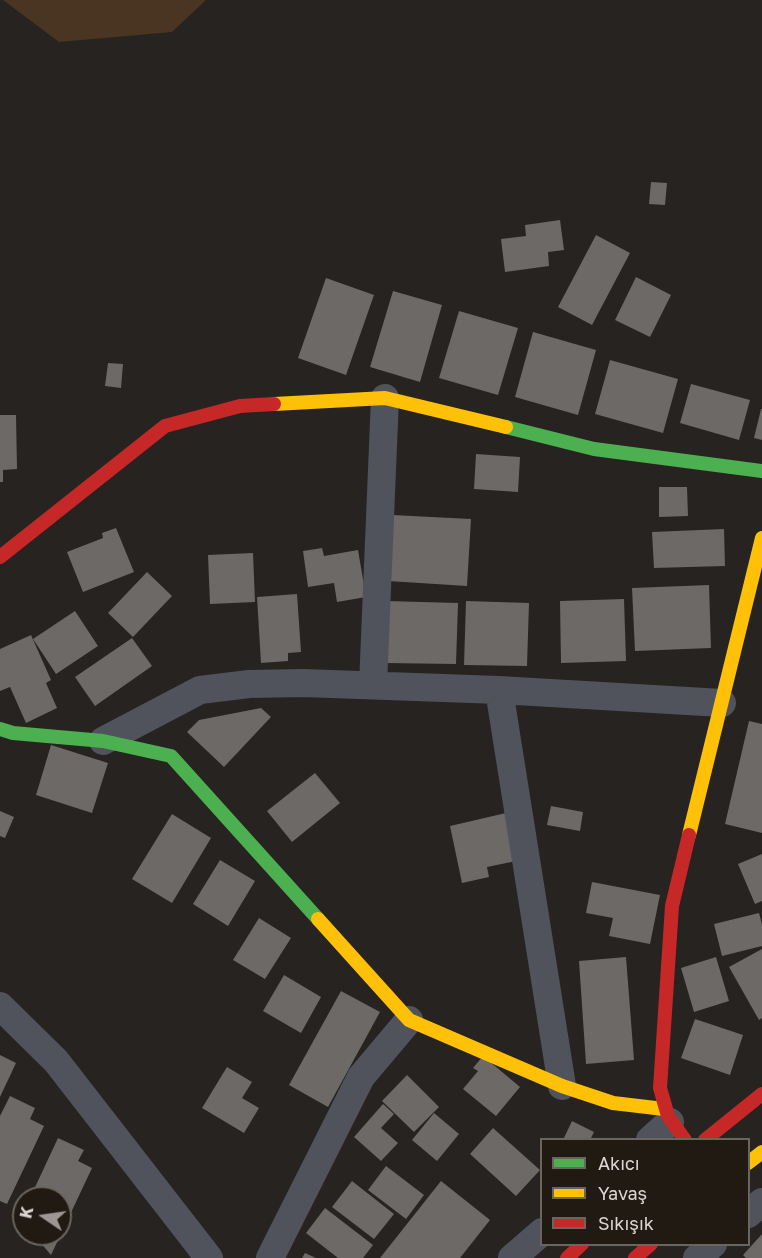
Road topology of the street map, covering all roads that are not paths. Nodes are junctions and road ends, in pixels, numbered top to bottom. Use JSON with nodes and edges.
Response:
{"nodes":[{"id":1,"x":385,"y":398,"type":"junction"},
{"id":2,"x":762,"y":471,"type":"edge"},
{"id":3,"x":762,"y":538,"type":"edge"},
{"id":4,"x":0,"y":557,"type":"edge"},
{"id":5,"x":373,"y":685,"type":"junction"},
{"id":6,"x":499,"y":690,"type":"junction"},
{"id":7,"x":722,"y":703,"type":"junction"},
{"id":8,"x":0,"y":729,"type":"edge"},
{"id":9,"x":103,"y":741,"type":"junction"},
{"id":10,"x":0,"y":1006,"type":"edge"},
{"id":11,"x":410,"y":1020,"type":"junction"},
{"id":12,"x":562,"y":1086,"type":"junction"},
{"id":13,"x":762,"y":1094,"type":"edge"},
{"id":14,"x":667,"y":1128,"type":"edge"},
{"id":15,"x":707,"y":1138,"type":"edge"},
{"id":16,"x":762,"y":1202,"type":"edge"},
{"id":17,"x":750,"y":1212,"type":"edge"},
{"id":18,"x":540,"y":1234,"type":"edge"},
{"id":19,"x":581,"y":1246,"type":"edge"},
{"id":20,"x":650,"y":1246,"type":"edge"},
{"id":21,"x":712,"y":1246,"type":"edge"},
{"id":22,"x":209,"y":1258,"type":"edge"},
{"id":23,"x":270,"y":1258,"type":"edge"},
{"id":24,"x":512,"y":1258,"type":"edge"},
{"id":25,"x":567,"y":1258,"type":"edge"},
{"id":26,"x":635,"y":1258,"type":"edge"},
{"id":27,"x":697,"y":1258,"type":"edge"}],
"edges":[{"from":1,"to":2,"type":"main road"},
{"from":1,"to":4,"type":"main road"},
{"from":1,"to":5,"type":"street"},
{"from":3,"to":7,"type":"main road"},
{"from":5,"to":6,"type":"street"},
{"from":5,"to":9,"type":"street"},
{"from":6,"to":7,"type":"street"},
{"from":6,"to":12,"type":"street"},
{"from":7,"to":14,"type":"main road"},
{"from":8,"to":9,"type":"main road"},
{"from":9,"to":11,"type":"main road"},
{"from":10,"to":22,"type":"street"},
{"from":11,"to":12,"type":"main road"},
{"from":11,"to":23,"type":"street"},
{"from":12,"to":14,"type":"main road"},
{"from":13,"to":15,"type":"main road"},
{"from":16,"to":17,"type":"street"},
{"from":18,"to":24,"type":"street"},
{"from":19,"to":25,"type":"main road"},
{"from":20,"to":26,"type":"main road"},
{"from":21,"to":27,"type":"street"}]}
